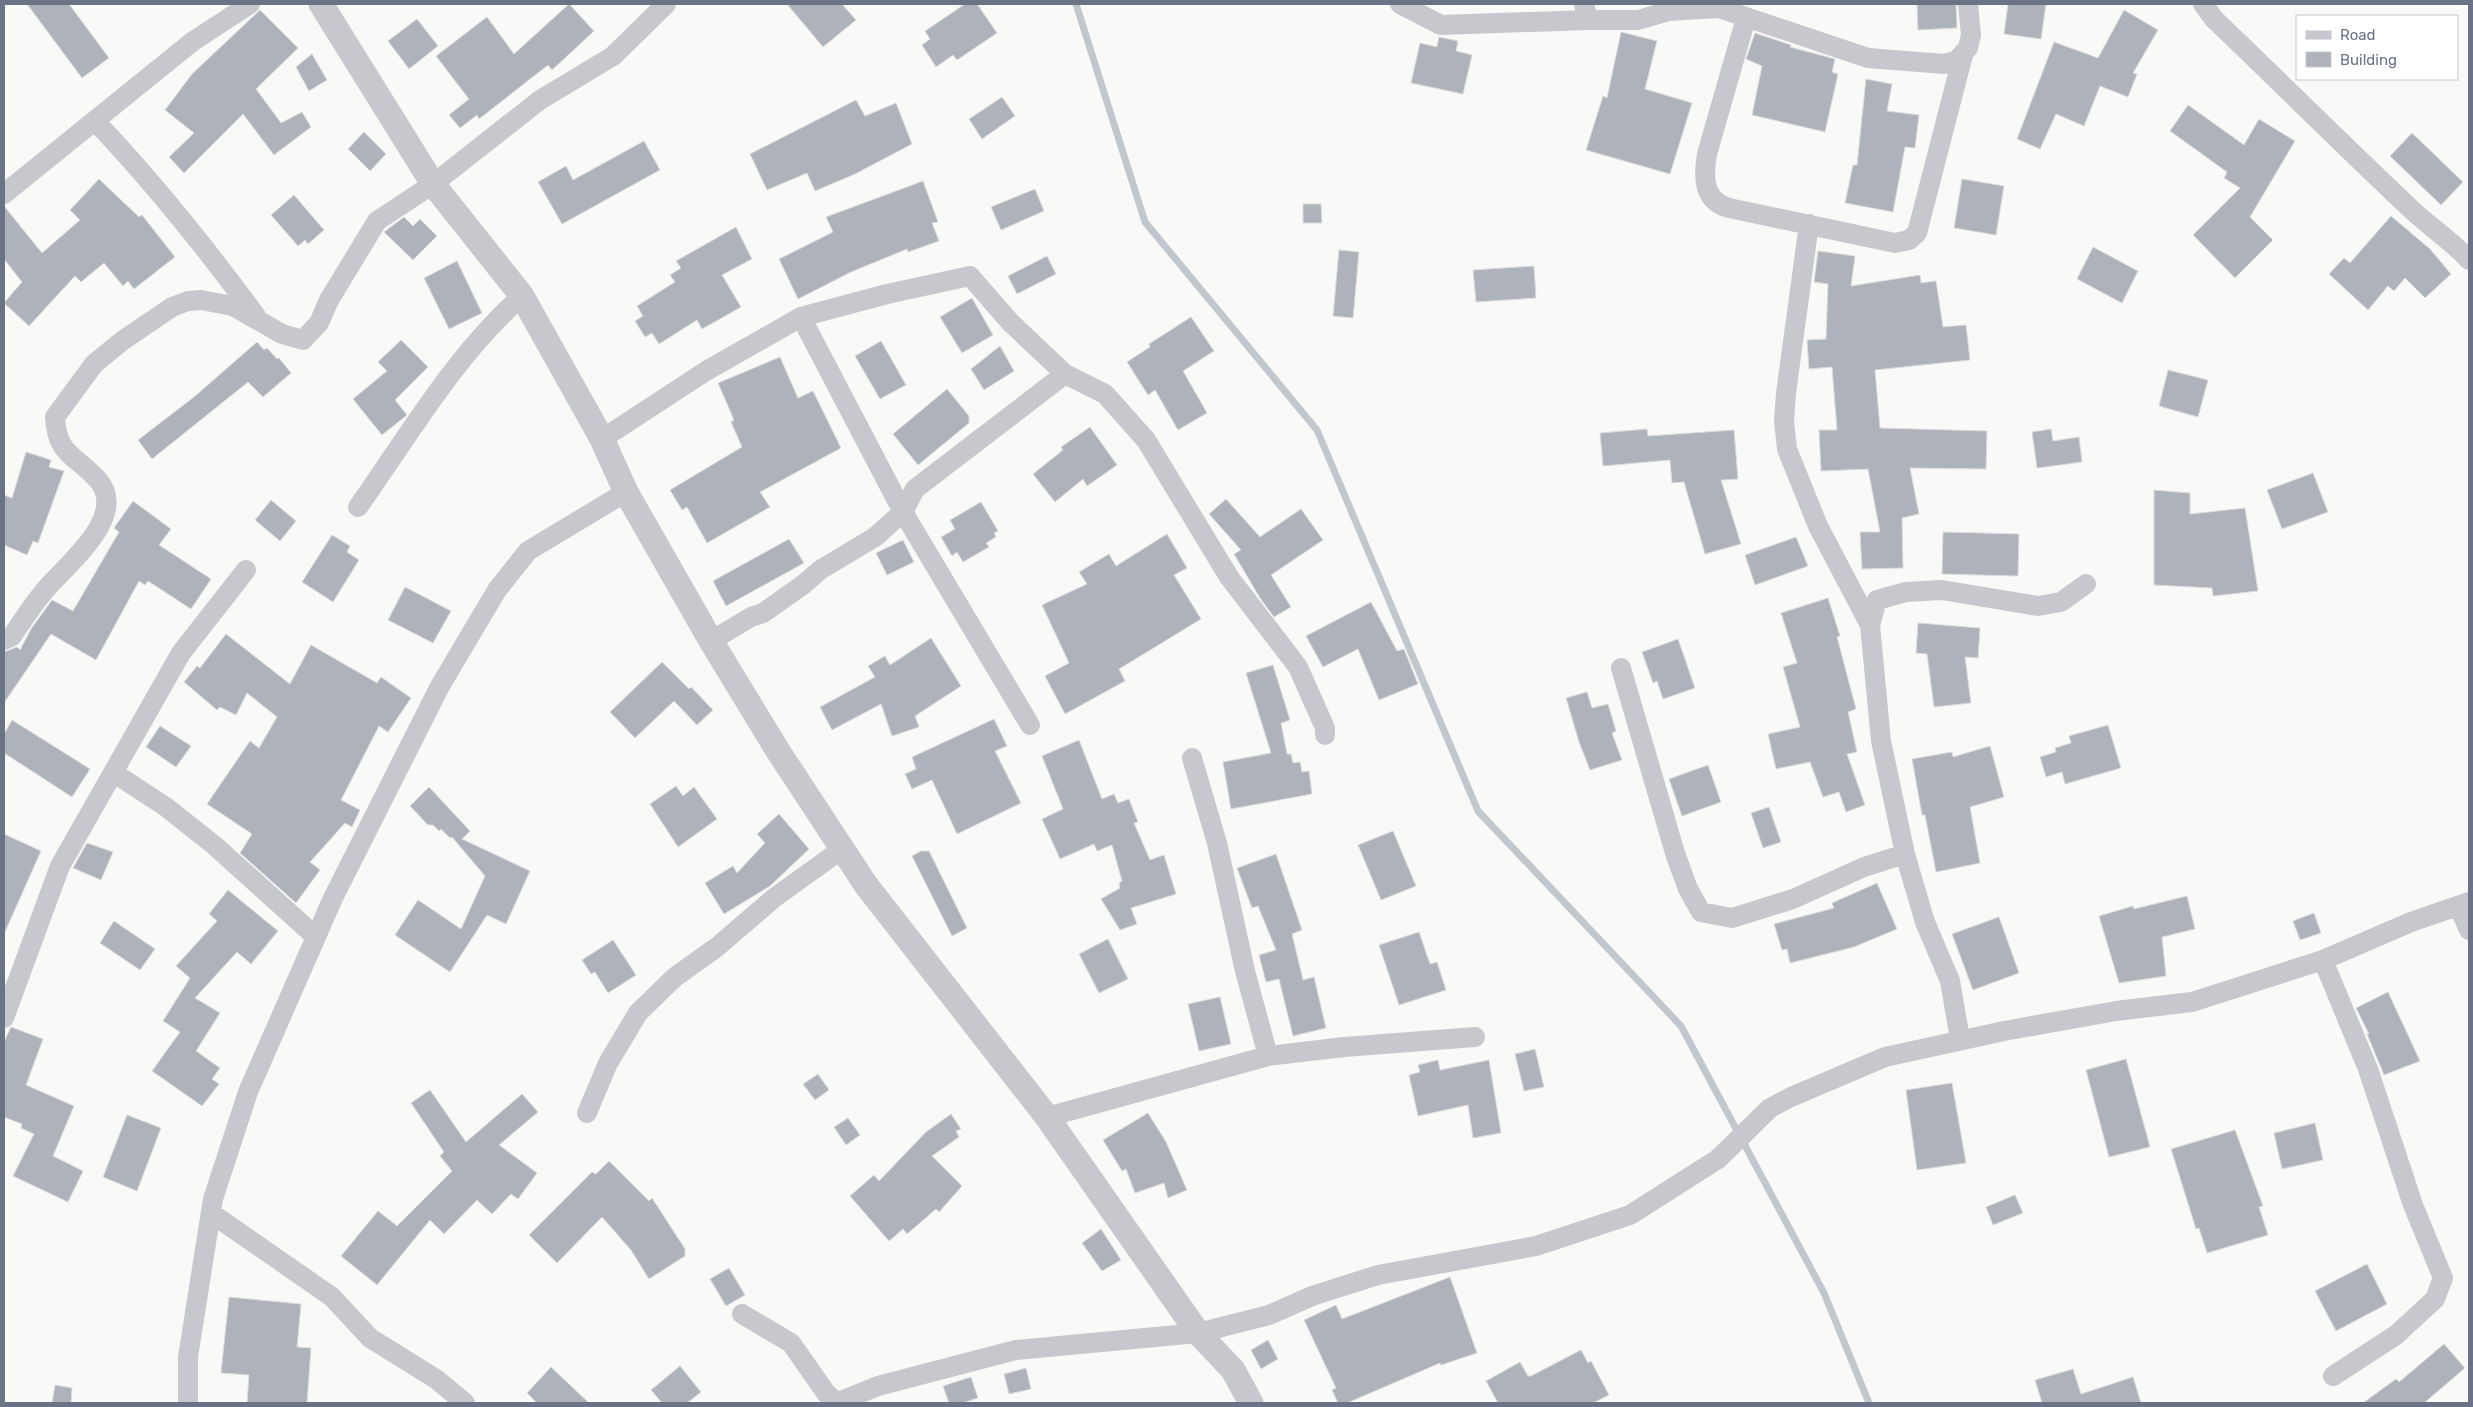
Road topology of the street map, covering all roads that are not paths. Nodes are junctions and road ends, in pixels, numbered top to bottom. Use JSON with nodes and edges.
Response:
{"nodes":[{"id":1,"x":250,"y":4,"type":"edge"},
{"id":2,"x":321,"y":4,"type":"edge"},
{"id":3,"x":666,"y":4,"type":"edge"},
{"id":4,"x":1400,"y":4,"type":"edge"},
{"id":5,"x":1968,"y":4,"type":"edge"},
{"id":6,"x":2203,"y":4,"type":"edge"},
{"id":7,"x":1586,"y":12,"type":"edge"},
{"id":8,"x":1746,"y":18,"type":"junction"},
{"id":9,"x":1963,"y":55,"type":"junction"},
{"id":10,"x":94,"y":121,"type":"junction"},
{"id":11,"x":433,"y":184,"type":"junction"},
{"id":12,"x":4,"y":194,"type":"edge"},
{"id":13,"x":1809,"y":224,"type":"junction"},
{"id":14,"x":2469,"y":260,"type":"edge"},
{"id":15,"x":522,"y":296,"type":"junction"},
{"id":16,"x":801,"y":318,"type":"junction"},
{"id":17,"x":259,"y":320,"type":"junction"},
{"id":18,"x":1065,"y":374,"type":"junction"},
{"id":19,"x":602,"y":439,"type":"junction"},
{"id":20,"x":626,"y":492,"type":"junction"},
{"id":21,"x":358,"y":507,"type":"dead end"},
{"id":22,"x":903,"y":512,"type":"junction"},
{"id":23,"x":246,"y":570,"type":"dead end"},
{"id":24,"x":2086,"y":584,"type":"dead end"},
{"id":25,"x":1870,"y":625,"type":"junction"},
{"id":26,"x":6,"y":634,"type":"edge"},
{"id":27,"x":711,"y":641,"type":"junction"},
{"id":28,"x":1621,"y":668,"type":"dead end"},
{"id":29,"x":1030,"y":725,"type":"dead end"},
{"id":30,"x":1325,"y":735,"type":"dead end"},
{"id":31,"x":1192,"y":758,"type":"dead end"},
{"id":32,"x":114,"y":773,"type":"junction"},
{"id":33,"x":842,"y":849,"type":"junction"},
{"id":34,"x":1905,"y":854,"type":"junction"},
{"id":35,"x":2464,"y":904,"type":"edge"},
{"id":36,"x":2469,"y":930,"type":"edge"},
{"id":37,"x":316,"y":937,"type":"junction"},
{"id":38,"x":2323,"y":960,"type":"junction"},
{"id":39,"x":4,"y":1018,"type":"edge"},
{"id":40,"x":1475,"y":1037,"type":"dead end"},
{"id":41,"x":1960,"y":1039,"type":"junction"},
{"id":42,"x":1268,"y":1056,"type":"junction"},
{"id":43,"x":587,"y":1113,"type":"dead end"},
{"id":44,"x":1047,"y":1117,"type":"junction"},
{"id":45,"x":211,"y":1213,"type":"junction"},
{"id":46,"x":742,"y":1314,"type":"dead end"},
{"id":47,"x":1198,"y":1332,"type":"junction"},
{"id":48,"x":2333,"y":1376,"type":"dead end"},
{"id":49,"x":188,"y":1403,"type":"edge"},
{"id":50,"x":465,"y":1403,"type":"edge"},
{"id":51,"x":837,"y":1403,"type":"edge"},
{"id":52,"x":1251,"y":1403,"type":"edge"}],
"edges":[{"from":1,"to":10,"type":"street"},
{"from":2,"to":11,"type":"street"},
{"from":3,"to":11,"type":"street"},
{"from":4,"to":7,"type":"street"},
{"from":5,"to":9,"type":"street"},
{"from":6,"to":14,"type":"street"},
{"from":7,"to":8,"type":"street"},
{"from":8,"to":9,"type":"street"},
{"from":8,"to":13,"type":"street"},
{"from":9,"to":13,"type":"street"},
{"from":10,"to":12,"type":"street"},
{"from":10,"to":17,"type":"street"},
{"from":11,"to":15,"type":"street"},
{"from":11,"to":17,"type":"street"},
{"from":13,"to":25,"type":"street"},
{"from":15,"to":19,"type":"street"},
{"from":15,"to":21,"type":"street"},
{"from":16,"to":18,"type":"street"},
{"from":16,"to":19,"type":"street"},
{"from":16,"to":22,"type":"street"},
{"from":17,"to":26,"type":"street"},
{"from":18,"to":22,"type":"street"},
{"from":18,"to":30,"type":"street"},
{"from":19,"to":20,"type":"street"},
{"from":20,"to":27,"type":"street"},
{"from":20,"to":37,"type":"street"},
{"from":22,"to":27,"type":"street"},
{"from":22,"to":29,"type":"street"},
{"from":23,"to":32,"type":"street"},
{"from":24,"to":25,"type":"street"},
{"from":25,"to":34,"type":"street"},
{"from":27,"to":33,"type":"street"},
{"from":28,"to":34,"type":"street"},
{"from":31,"to":42,"type":"street"},
{"from":32,"to":37,"type":"street"},
{"from":32,"to":39,"type":"street"},
{"from":33,"to":43,"type":"street"},
{"from":33,"to":44,"type":"street"},
{"from":34,"to":41,"type":"street"},
{"from":35,"to":36,"type":"street"},
{"from":35,"to":38,"type":"street"},
{"from":37,"to":45,"type":"street"},
{"from":38,"to":41,"type":"street"},
{"from":38,"to":48,"type":"street"},
{"from":40,"to":42,"type":"street"},
{"from":41,"to":47,"type":"street"},
{"from":42,"to":44,"type":"street"},
{"from":44,"to":47,"type":"street"},
{"from":45,"to":49,"type":"street"},
{"from":45,"to":50,"type":"street"},
{"from":46,"to":51,"type":"street"},
{"from":47,"to":51,"type":"street"},
{"from":47,"to":52,"type":"street"}]}
